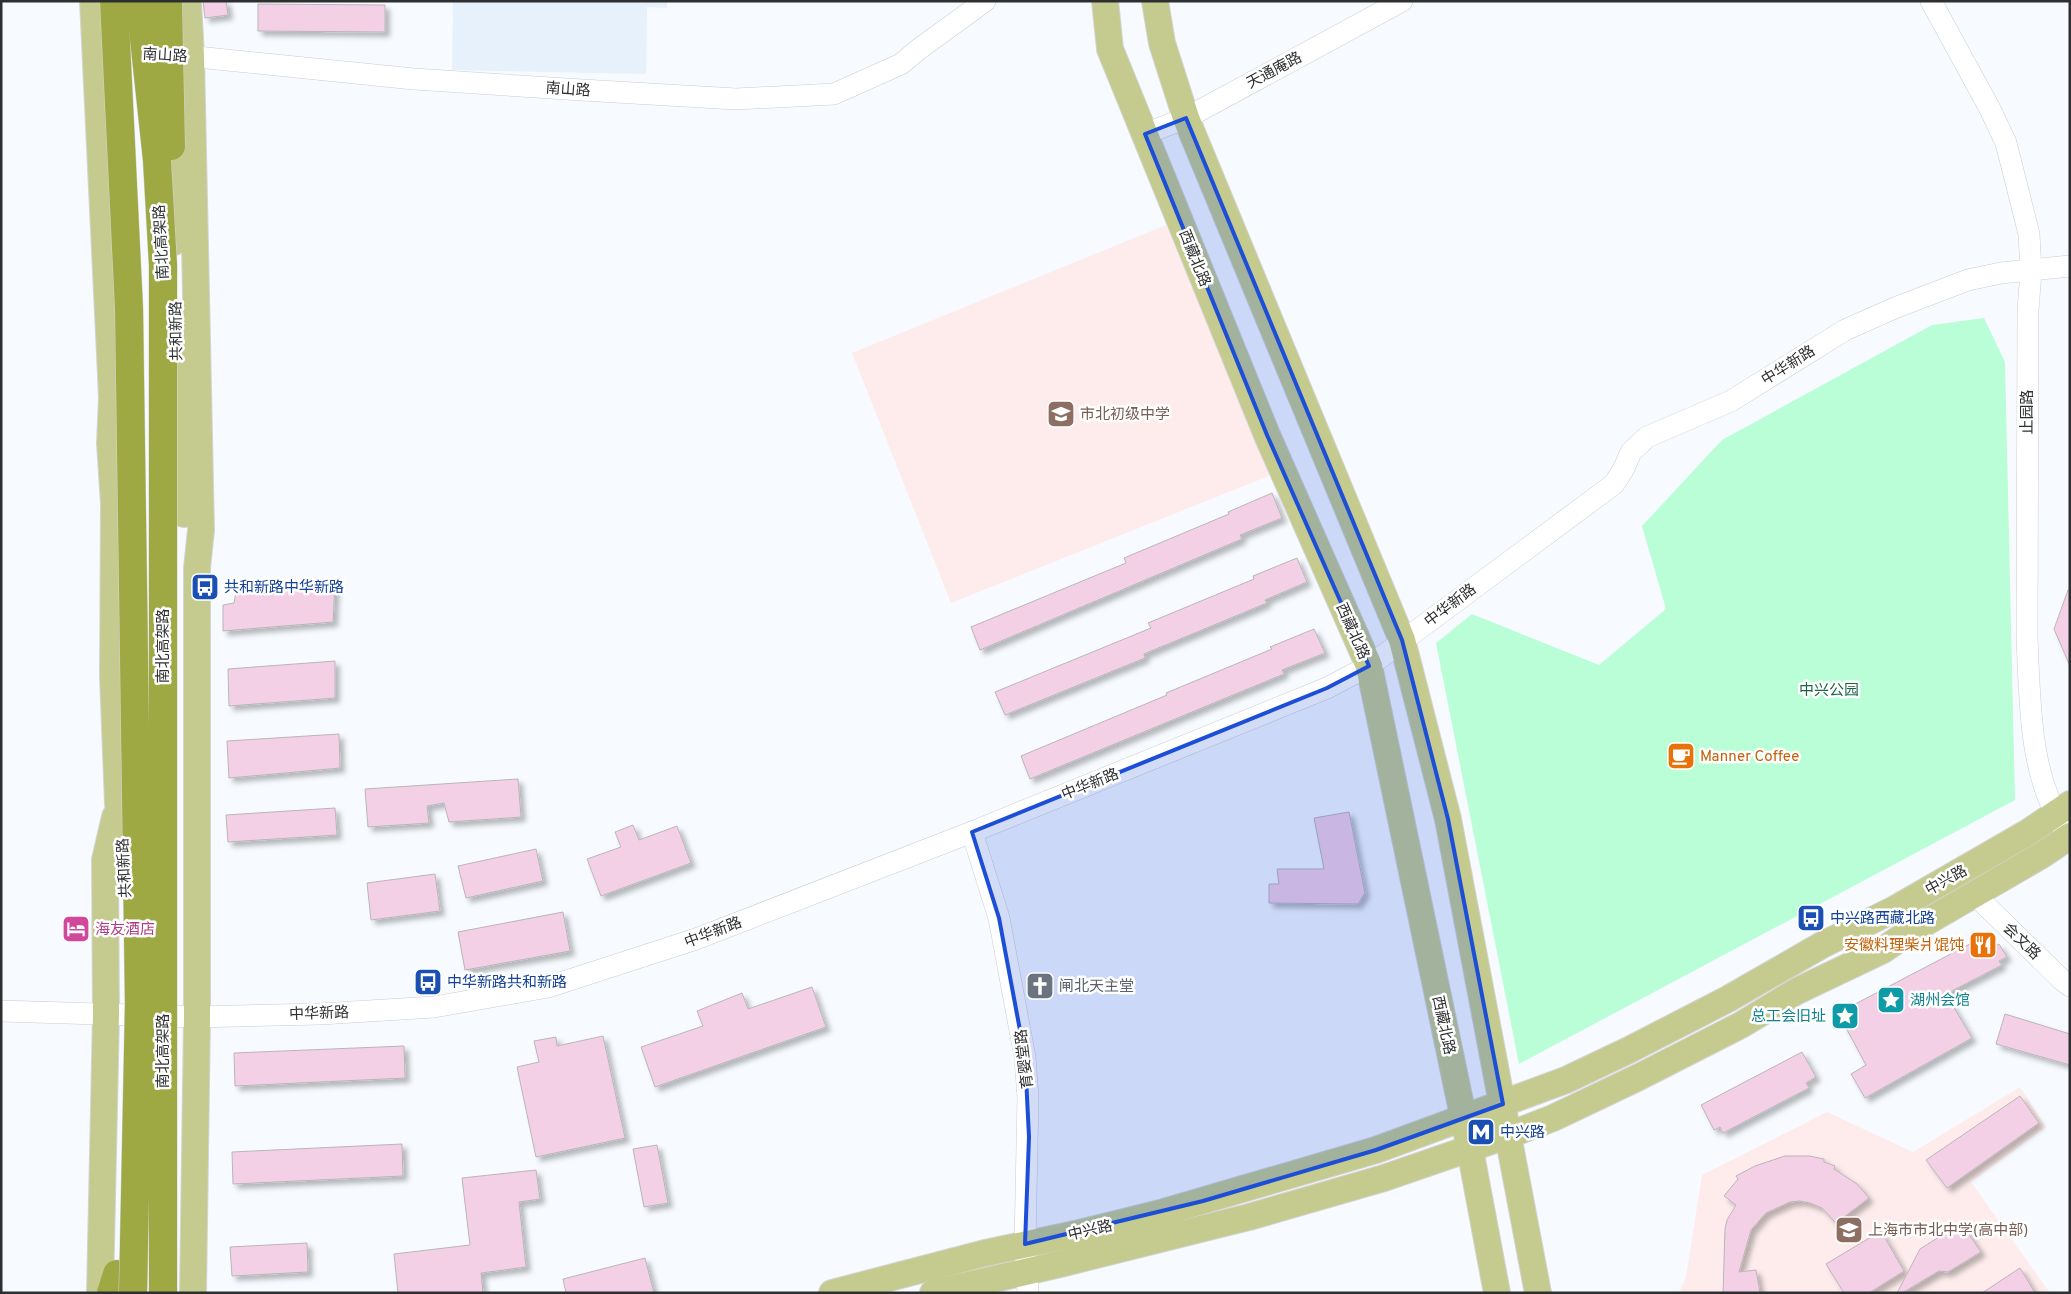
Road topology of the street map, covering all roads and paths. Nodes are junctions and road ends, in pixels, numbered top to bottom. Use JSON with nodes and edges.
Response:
{"nodes":[{"id":1,"x":93,"y":1,"type":"edge"},
{"id":2,"x":114,"y":1,"type":"edge"},
{"id":3,"x":123,"y":1,"type":"edge"},
{"id":4,"x":140,"y":1,"type":"edge"},
{"id":5,"x":168,"y":1,"type":"edge"},
{"id":6,"x":188,"y":1,"type":"edge"},
{"id":7,"x":985,"y":1,"type":"edge"},
{"id":8,"x":1105,"y":1,"type":"edge"},
{"id":9,"x":1155,"y":1,"type":"edge"},
{"id":10,"x":1402,"y":1,"type":"edge"},
{"id":11,"x":1931,"y":1,"type":"edge"},
{"id":12,"x":125,"y":52,"type":"junction"},
{"id":13,"x":183,"y":59,"type":"junction"},
{"id":14,"x":1186,"y":118,"type":"junction"},
{"id":15,"x":1144,"y":134,"type":"junction"},
{"id":16,"x":105,"y":250,"type":"junction"},
{"id":17,"x":163,"y":265,"type":"junction"},
{"id":18,"x":2070,"y":266,"type":"edge"},
{"id":19,"x":2031,"y":271,"type":"junction"},
{"id":20,"x":130,"y":283,"type":"junction"},
{"id":21,"x":114,"y":504,"type":"junction"},
{"id":22,"x":197,"y":568,"type":"junction"},
{"id":23,"x":1402,"y":640,"type":"junction"},
{"id":24,"x":1369,"y":666,"type":"junction"},
{"id":25,"x":2062,"y":809,"type":"edge"},
{"id":26,"x":972,"y":832,"type":"junction"},
{"id":27,"x":2069,"y":837,"type":"edge"},
{"id":28,"x":1975,"y":896,"type":"junction"},
{"id":29,"x":2070,"y":986,"type":"edge"},
{"id":30,"x":124,"y":1010,"type":"junction"},
{"id":31,"x":1,"y":1011,"type":"edge"},
{"id":32,"x":197,"y":1017,"type":"junction"},
{"id":33,"x":1503,"y":1104,"type":"junction"},
{"id":34,"x":1464,"y":1119,"type":"junction"},
{"id":35,"x":1509,"y":1136,"type":"junction"},
{"id":36,"x":1470,"y":1150,"type":"junction"},
{"id":37,"x":1025,"y":1244,"type":"junction"},
{"id":38,"x":1028,"y":1282,"type":"edge"},
{"id":39,"x":100,"y":1293,"type":"edge"},
{"id":40,"x":111,"y":1293,"type":"edge"},
{"id":41,"x":118,"y":1293,"type":"edge"},
{"id":42,"x":133,"y":1293,"type":"edge"},
{"id":43,"x":163,"y":1293,"type":"edge"},
{"id":44,"x":192,"y":1293,"type":"edge"},
{"id":45,"x":832,"y":1293,"type":"edge"},
{"id":46,"x":933,"y":1293,"type":"edge"},
{"id":47,"x":1497,"y":1293,"type":"edge"},
{"id":48,"x":1538,"y":1293,"type":"edge"}],
"edges":[{"from":1,"to":16,"type":"main road"},
{"from":2,"to":30,"type":"highway","name":"南北高架路","bridge":true},
{"from":3,"to":12,"type":"main road"},
{"from":4,"to":17,"type":"highway","name":"南北高架路","bridge":true},
{"from":5,"to":13,"type":"main road","name":"共和新路"},
{"from":5,"to":17,"type":"highway","bridge":true},
{"from":6,"to":13,"type":"main road","name":"共和新路"},
{"from":7,"to":13,"type":"street","name":"南山路"},
{"from":8,"to":15,"type":"main road","name":"西藏北路"},
{"from":9,"to":14,"type":"main road"},
{"from":10,"to":14,"type":"street","name":"天通庵路"},
{"from":11,"to":19,"type":"street","name":"止园路"},
{"from":12,"to":13,"type":"street","name":"南山路"},
{"from":12,"to":20,"type":"main road"},
{"from":13,"to":22,"type":"main road","name":"共和新路"},
{"from":13,"to":22,"type":"main road","name":"共和新路"},
{"from":14,"to":15,"type":"street","name":"天通庵路"},
{"from":14,"to":23,"type":"main road"},
{"from":15,"to":24,"type":"main road","name":"西藏北路"},
{"from":16,"to":20,"type":"main road"},
{"from":16,"to":21,"type":"main road"},
{"from":17,"to":43,"type":"highway","name":"南北高架路","bridge":true},
{"from":18,"to":19,"type":"street","name":"中华新路"},
{"from":19,"to":23,"type":"street","name":"中华新路"},
{"from":19,"to":25,"type":"street","name":"止园路"},
{"from":20,"to":21,"type":"main road"},
{"from":21,"to":30,"type":"main road"},
{"from":22,"to":32,"type":"main road","name":"共和新路"},
{"from":23,"to":24,"type":"street","name":"中华新路"},
{"from":23,"to":33,"type":"main road"},
{"from":24,"to":26,"type":"street","name":"中华新路"},
{"from":24,"to":34,"type":"main road","name":"西藏北路"},
{"from":25,"to":27,"type":"street","name":"止园路"},
{"from":25,"to":33,"type":"main road","name":"中兴路"},
{"from":26,"to":32,"type":"street","name":"中华新路"},
{"from":26,"to":37,"type":"street","name":"育婴堂路"},
{"from":27,"to":28,"type":"main road","name":"中兴路"},
{"from":28,"to":29,"type":"street","name":"会文路"},
{"from":28,"to":35,"type":"main road","name":"中兴路"},
{"from":30,"to":31,"type":"street","name":"中华新路"},
{"from":30,"to":32,"type":"street","name":"中华新路"},
{"from":30,"to":39,"type":"main road"},
{"from":30,"to":40,"type":"highway","bridge":true},
{"from":30,"to":41,"type":"main road"},
{"from":30,"to":42,"type":"highway","name":"南北高架路","bridge":true},
{"from":32,"to":44,"type":"main road","name":"共和新路"},
{"from":33,"to":34,"type":"main road","name":"中兴路"},
{"from":33,"to":35,"type":"main road"},
{"from":34,"to":36,"type":"main road","name":"西藏北路"},
{"from":34,"to":37,"type":"main road","name":"中兴路"},
{"from":35,"to":36,"type":"main road","name":"中兴路"},
{"from":35,"to":48,"type":"main road"},
{"from":36,"to":38,"type":"main road","name":"中兴路"},
{"from":36,"to":47,"type":"main road","name":"西藏北路"},
{"from":37,"to":38,"type":"street","name":"育婴堂路"},
{"from":37,"to":45,"type":"main road","name":"中兴路"},
{"from":38,"to":46,"type":"main road","name":"中兴路"}]}
